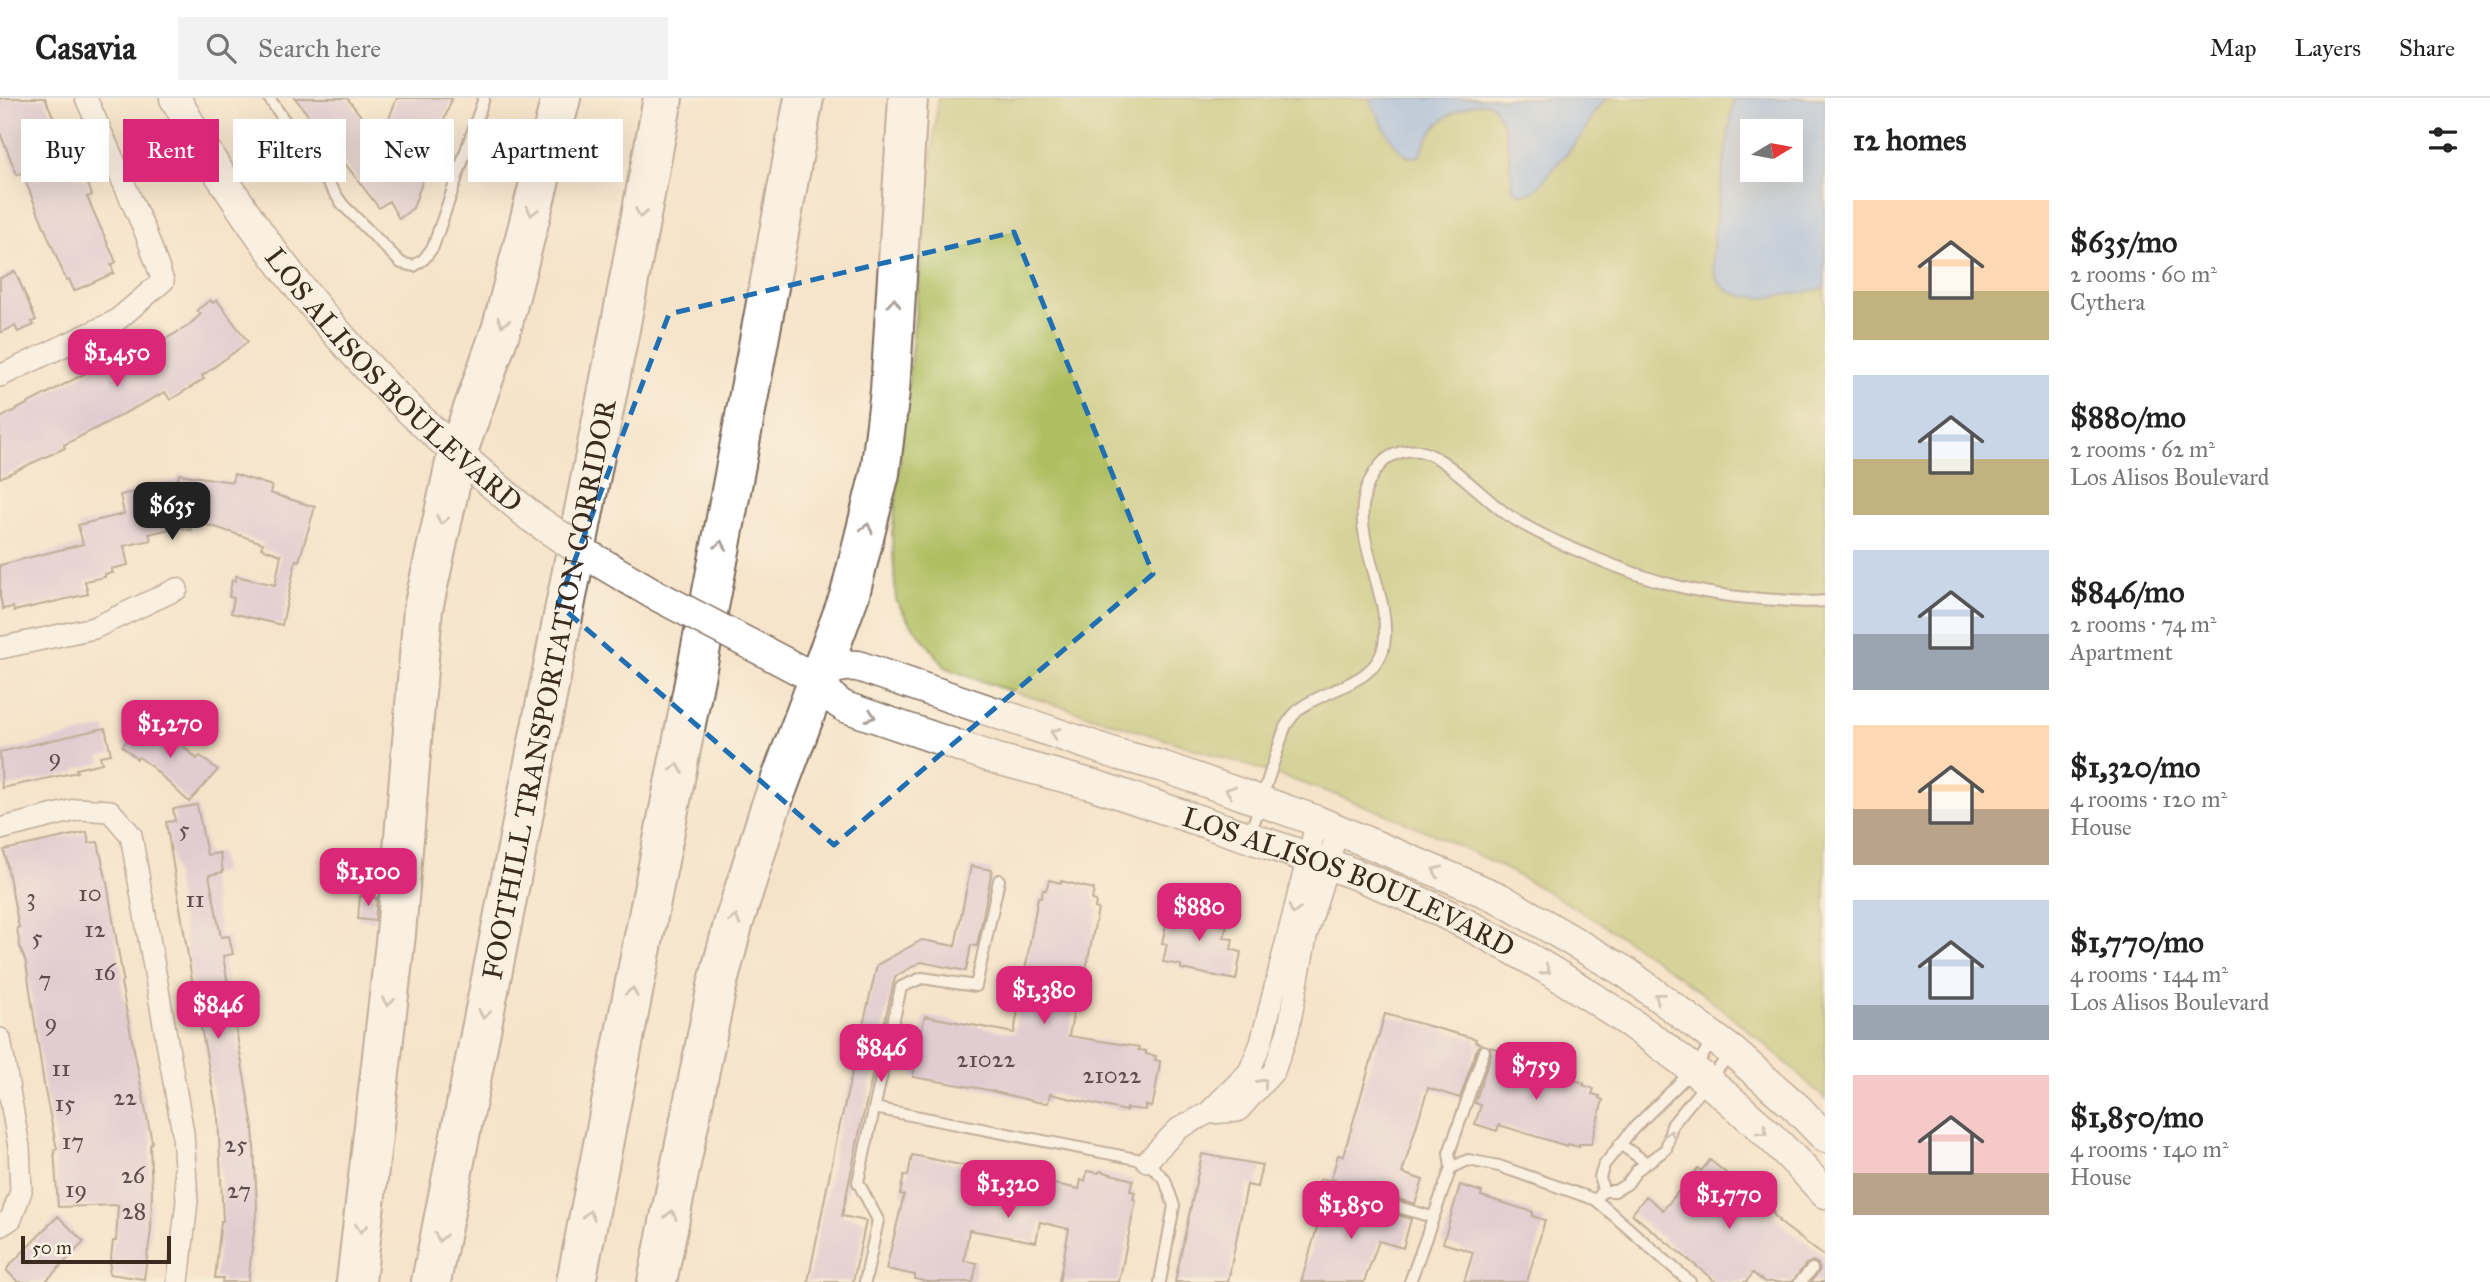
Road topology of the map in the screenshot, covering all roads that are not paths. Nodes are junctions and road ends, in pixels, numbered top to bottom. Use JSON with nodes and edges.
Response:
{"nodes":[{"id":1,"x":86,"y":98,"type":"edge"},
{"id":2,"x":175,"y":98,"type":"edge"},
{"id":3,"x":270,"y":98,"type":"edge"},
{"id":4,"x":484,"y":98,"type":"edge"},
{"id":5,"x":562,"y":98,"type":"edge"},
{"id":6,"x":663,"y":98,"type":"edge"},
{"id":7,"x":804,"y":98,"type":"edge"},
{"id":8,"x":908,"y":98,"type":"edge"},
{"id":9,"x":0,"y":376,"type":"edge"},
{"id":10,"x":457,"y":454,"type":"junction"},
{"id":11,"x":177,"y":589,"type":"dead end"},
{"id":12,"x":1825,"y":601,"type":"edge"},
{"id":13,"x":0,"y":648,"type":"edge"},
{"id":14,"x":821,"y":677,"type":"junction"},
{"id":15,"x":1260,"y":802,"type":"junction"},
{"id":16,"x":1328,"y":825,"type":"junction"},
{"id":17,"x":0,"y":830,"type":"edge"},
{"id":18,"x":1249,"y":837,"type":"junction"},
{"id":19,"x":1318,"y":861,"type":"junction"},
{"id":20,"x":999,"y":880,"type":"dead end"},
{"id":21,"x":0,"y":1039,"type":"edge"},
{"id":22,"x":1723,"y":1045,"type":"junction"},
{"id":23,"x":1484,"y":1051,"type":"dead end"},
{"id":24,"x":1700,"y":1075,"type":"junction"},
{"id":25,"x":874,"y":1108,"type":"junction"},
{"id":26,"x":1825,"y":1137,"type":"edge"},
{"id":27,"x":1620,"y":1144,"type":"junction"},
{"id":28,"x":1147,"y":1161,"type":"junction"},
{"id":29,"x":1647,"y":1163,"type":"junction"},
{"id":30,"x":1451,"y":1168,"type":"junction"},
{"id":31,"x":1324,"y":1185,"type":"dead end"},
{"id":32,"x":1825,"y":1193,"type":"edge"},
{"id":33,"x":1600,"y":1195,"type":"junction"},
{"id":34,"x":1432,"y":1217,"type":"junction"},
{"id":35,"x":0,"y":1226,"type":"edge"},
{"id":36,"x":1812,"y":1269,"type":"dead end"},
{"id":37,"x":178,"y":1282,"type":"edge"},
{"id":38,"x":356,"y":1282,"type":"edge"},
{"id":39,"x":431,"y":1282,"type":"edge"},
{"id":40,"x":576,"y":1282,"type":"edge"},
{"id":41,"x":657,"y":1282,"type":"edge"},
{"id":42,"x":865,"y":1282,"type":"edge"},
{"id":43,"x":1160,"y":1282,"type":"edge"},
{"id":44,"x":1410,"y":1282,"type":"edge"},
{"id":45,"x":1689,"y":1282,"type":"edge"},
{"id":46,"x":1800,"y":1282,"type":"edge"}],
"edges":[{"from":1,"to":9,"type":"street"},
{"from":2,"to":10,"type":"main road","name":"LOS ALISOS BOULEVARD"},
{"from":3,"to":4,"type":"lane"},
{"from":5,"to":10,"type":"highway","one_way":true},
{"from":6,"to":39,"type":"highway","name":"FOOTHILL TRANSPORTATION CORRIDOR","one_way":true},
{"from":40,"to":7,"type":"highway","one_way":true},
{"from":14,"to":8,"type":"highway","one_way":true},
{"from":10,"to":14,"type":"main road","name":"LOS ALISOS BOULEVARD","bridge":true},
{"from":10,"to":38,"type":"highway","one_way":true},
{"from":11,"to":13,"type":"street"},
{"from":12,"to":15,"type":"lane"},
{"from":15,"to":14,"type":"main road","name":"LOS ALISOS BOULEVARD","one_way":true},
{"from":14,"to":18,"type":"main road","name":"LOS ALISOS BOULEVARD","one_way":true},
{"from":41,"to":14,"type":"highway","one_way":true},
{"from":15,"to":16,"type":"main road","name":"LOS ALISOS BOULEVARD"},
{"from":15,"to":18,"type":"lane"},
{"from":16,"to":19,"type":"street"},
{"from":22,"to":16,"type":"main road","name":"LOS ALISOS BOULEVARD","one_way":true},
{"from":17,"to":37,"type":"street"},
{"from":18,"to":19,"type":"main road","name":"LOS ALISOS BOULEVARD"},
{"from":19,"to":24,"type":"main road","name":"LOS ALISOS BOULEVARD","one_way":true},
{"from":19,"to":28,"type":"street"},
{"from":20,"to":25,"type":"lane"},
{"from":21,"to":35,"type":"street"},
{"from":22,"to":24,"type":"lane"},
{"from":22,"to":24,"type":"lane"},
{"from":22,"to":26,"type":"main road","name":"LOS ALISOS BOULEVARD"},
{"from":23,"to":30,"type":"lane"},
{"from":24,"to":27,"type":"lane"},
{"from":29,"to":24,"type":"lane","one_way":true},
{"from":24,"to":32,"type":"main road","name":"LOS ALISOS BOULEVARD","one_way":true},
{"from":25,"to":28,"type":"lane"},
{"from":25,"to":42,"type":"lane"},
{"from":27,"to":29,"type":"lane"},
{"from":27,"to":33,"type":"lane"},
{"from":28,"to":43,"type":"lane"},
{"from":29,"to":33,"type":"lane"},
{"from":30,"to":33,"type":"lane"},
{"from":30,"to":34,"type":"lane"},
{"from":31,"to":34,"type":"lane"},
{"from":33,"to":45,"type":"lane"},
{"from":34,"to":44,"type":"lane"},
{"from":36,"to":46,"type":"lane"}]}
